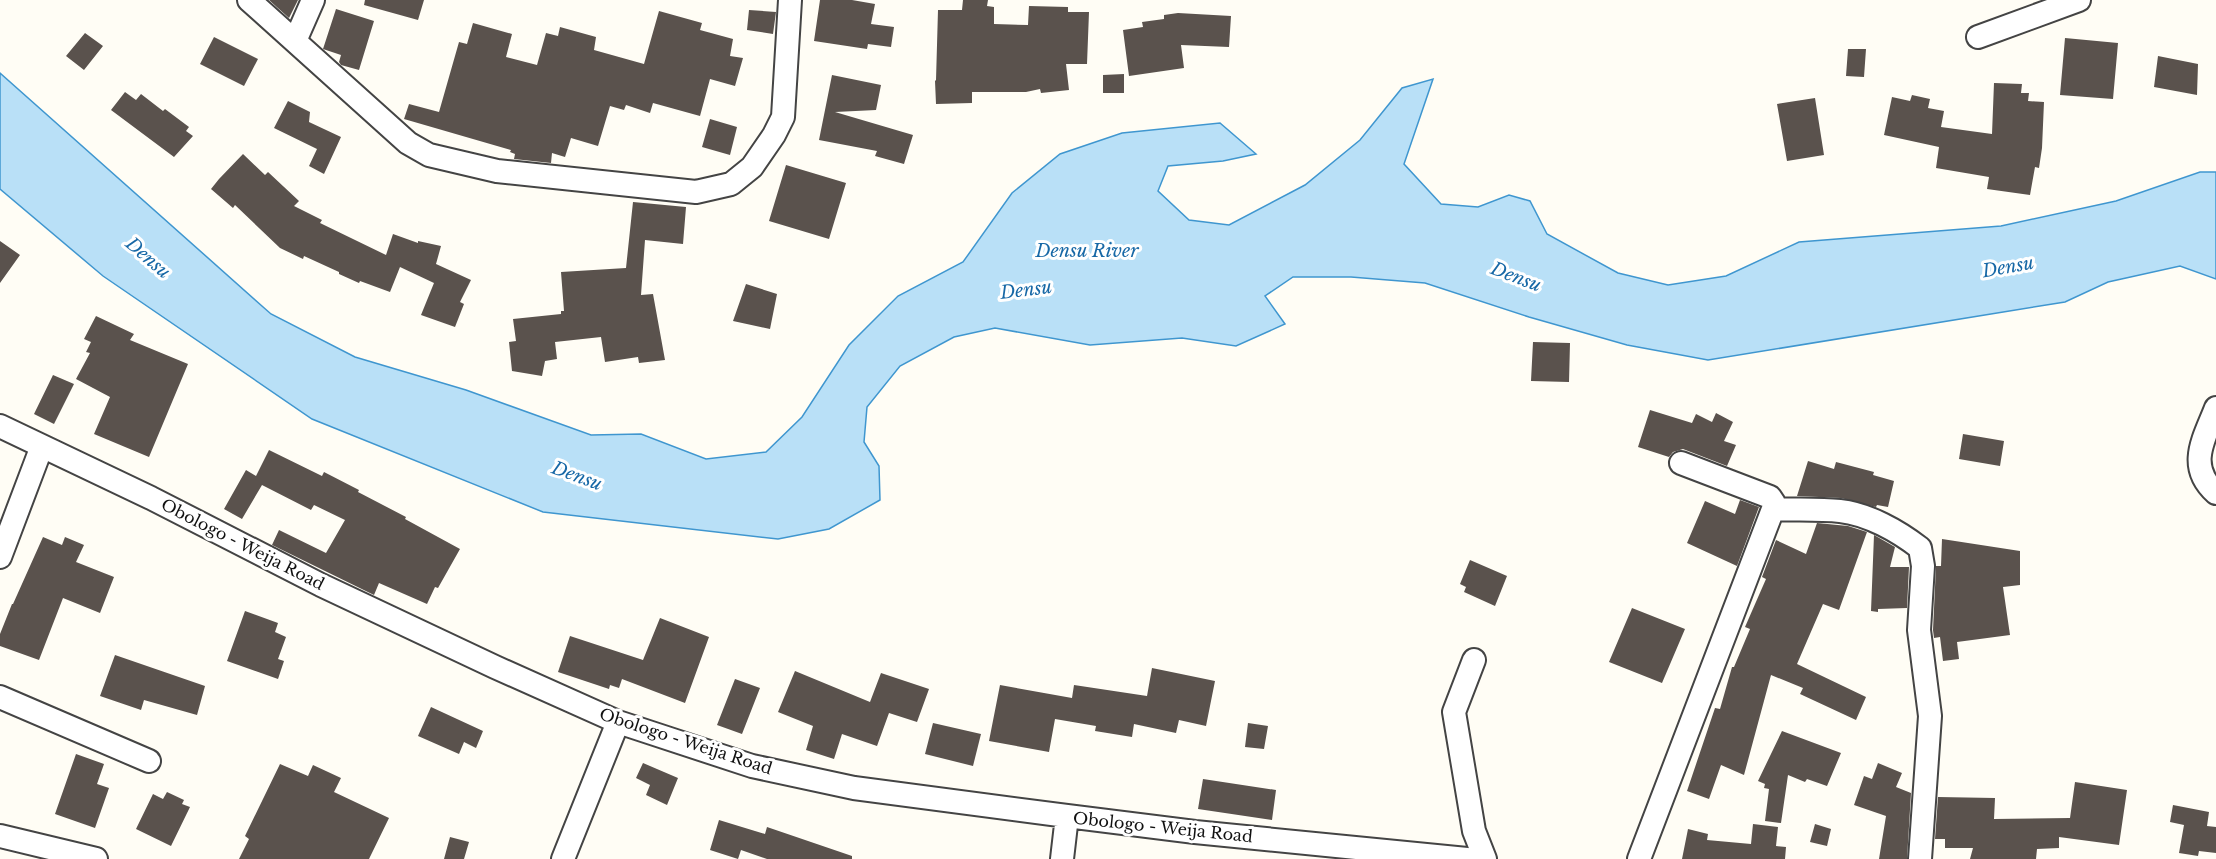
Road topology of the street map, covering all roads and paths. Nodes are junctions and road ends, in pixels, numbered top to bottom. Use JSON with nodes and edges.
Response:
{"nodes":[{"id":1,"x":249,"y":0,"type":"edge"},
{"id":2,"x":312,"y":0,"type":"edge"},
{"id":3,"x":790,"y":0,"type":"edge"},
{"id":4,"x":2079,"y":0,"type":"edge"},
{"id":5,"x":1978,"y":37,"type":"dead end"},
{"id":6,"x":295,"y":41,"type":"junction"},
{"id":7,"x":2216,"y":408,"type":"edge"},
{"id":8,"x":0,"y":426,"type":"edge"},
{"id":9,"x":42,"y":446,"type":"junction"},
{"id":10,"x":1681,"y":463,"type":"dead end"},
{"id":11,"x":2216,"y":493,"type":"edge"},
{"id":12,"x":1773,"y":509,"type":"junction"},
{"id":13,"x":0,"y":557,"type":"edge"},
{"id":14,"x":1474,"y":660,"type":"dead end"},
{"id":15,"x":0,"y":697,"type":"edge"},
{"id":16,"x":618,"y":722,"type":"junction"},
{"id":17,"x":149,"y":761,"type":"dead end"},
{"id":18,"x":1067,"y":816,"type":"junction"},
{"id":19,"x":0,"y":836,"type":"edge"},
{"id":20,"x":96,"y":859,"type":"edge"},
{"id":21,"x":563,"y":859,"type":"edge"},
{"id":22,"x":1062,"y":859,"type":"edge"},
{"id":23,"x":1467,"y":859,"type":"edge"},
{"id":24,"x":1485,"y":859,"type":"edge"},
{"id":25,"x":1639,"y":859,"type":"edge"},
{"id":26,"x":1920,"y":859,"type":"edge"}],
"edges":[{"from":1,"to":6,"type":"street"},
{"from":2,"to":6,"type":"street"},
{"from":3,"to":6,"type":"street"},
{"from":4,"to":5,"type":"street"},
{"from":7,"to":11,"type":"street"},
{"from":8,"to":9,"type":"street","name":"Obologo - Weija Road"},
{"from":9,"to":13,"type":"street"},
{"from":9,"to":16,"type":"street","name":"Obologo - Weija Road"},
{"from":10,"to":12,"type":"street"},
{"from":12,"to":25,"type":"street"},
{"from":12,"to":26,"type":"street"},
{"from":14,"to":24,"type":"street"},
{"from":15,"to":17,"type":"street"},
{"from":16,"to":18,"type":"street","name":"Obologo - Weija Road"},
{"from":16,"to":21,"type":"street"},
{"from":18,"to":22,"type":"street"},
{"from":18,"to":23,"type":"street","name":"Obologo - Weija Road"},
{"from":19,"to":20,"type":"street"}]}
